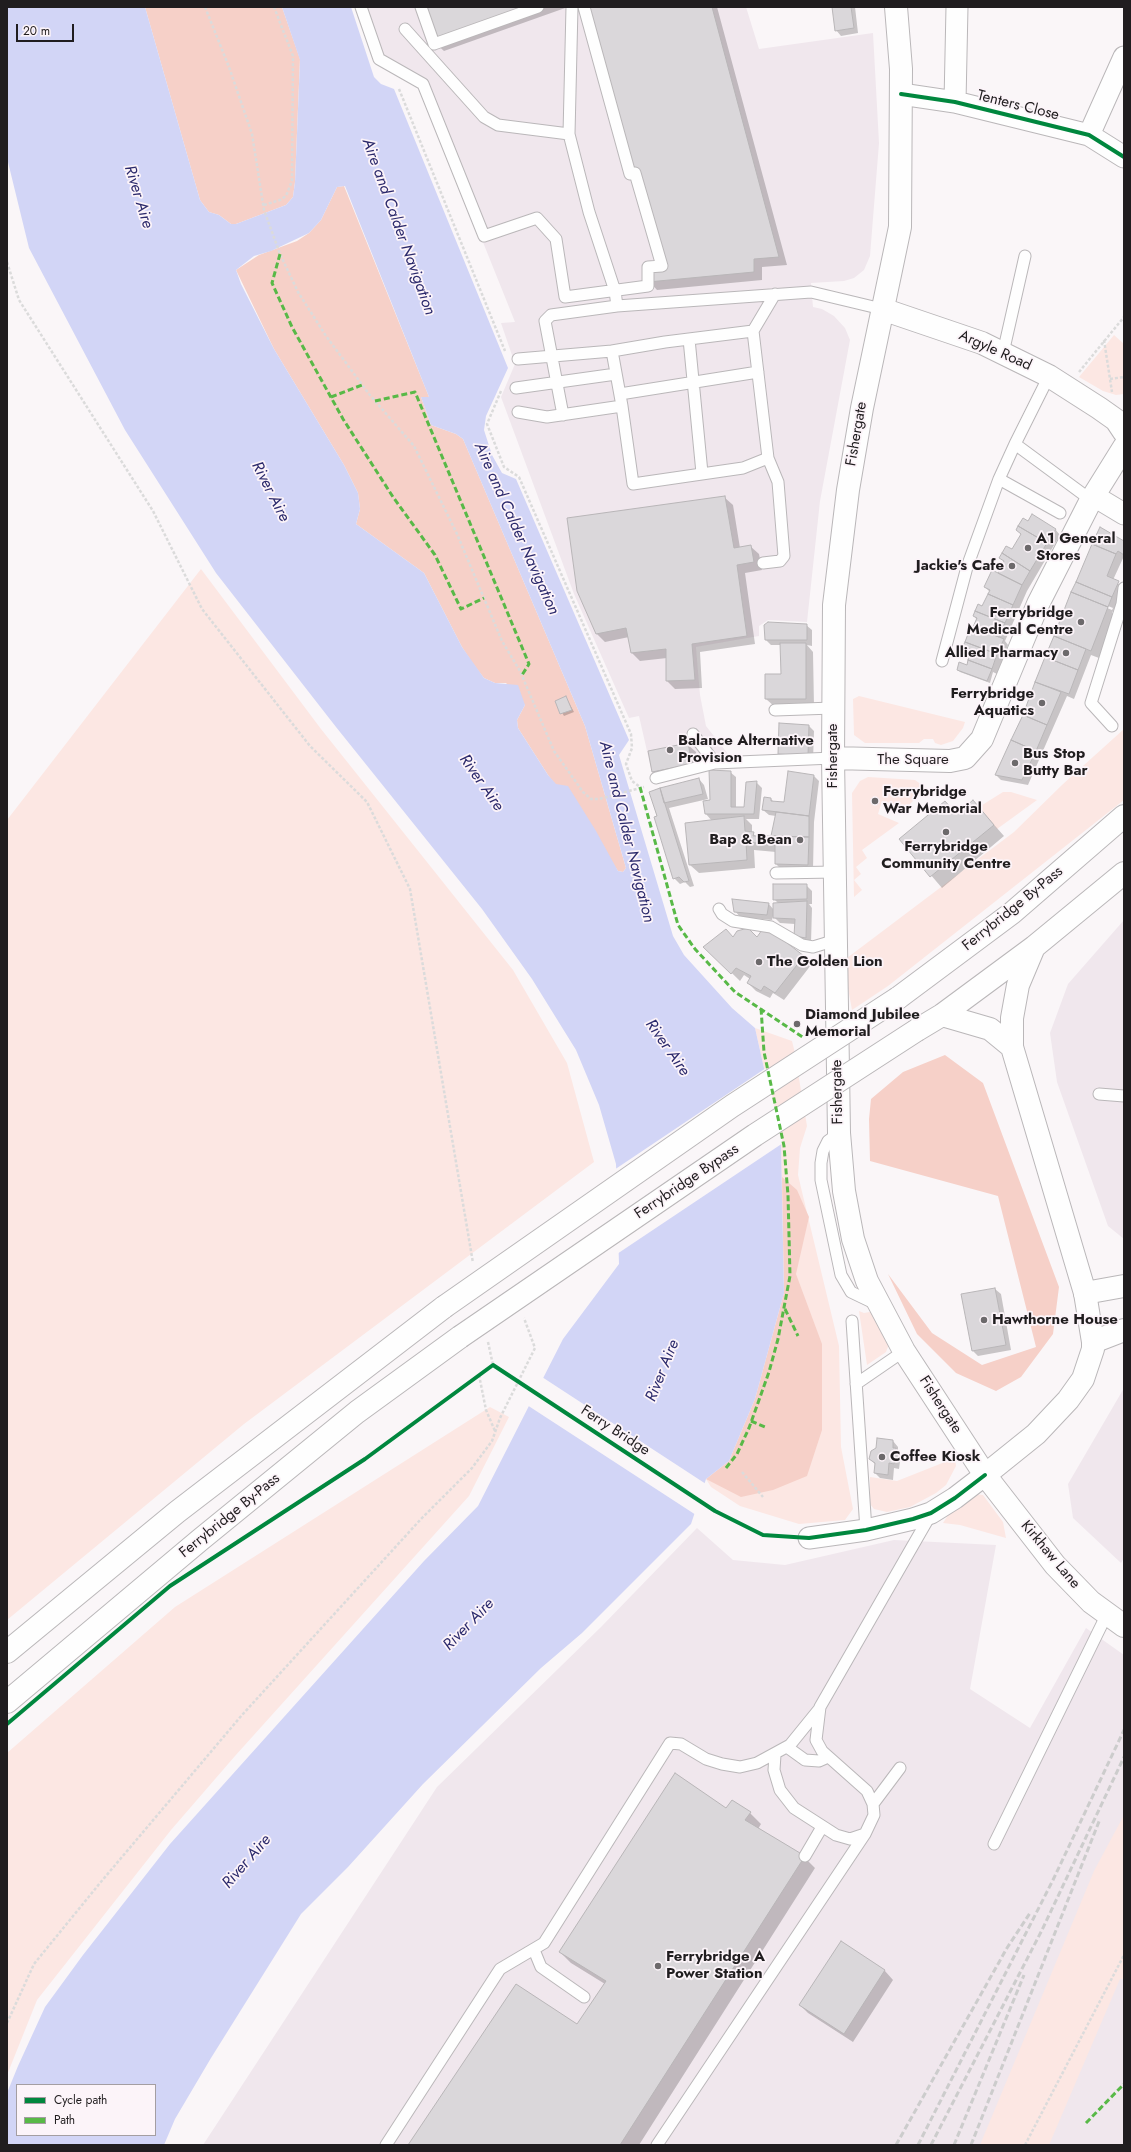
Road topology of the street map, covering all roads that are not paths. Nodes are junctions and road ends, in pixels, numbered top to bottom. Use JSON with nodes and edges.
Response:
{"nodes":[{"id":1,"x":361,"y":7,"type":"edge"},
{"id":2,"x":422,"y":7,"type":"edge"},
{"id":3,"x":538,"y":7,"type":"edge"},
{"id":4,"x":572,"y":7,"type":"edge"},
{"id":5,"x":584,"y":7,"type":"edge"},
{"id":6,"x":896,"y":7,"type":"edge"},
{"id":7,"x":957,"y":7,"type":"edge"},
{"id":8,"x":405,"y":29,"type":"dead end"},
{"id":9,"x":1124,"y":57,"type":"edge"},
{"id":10,"x":901,"y":94,"type":"junction"},
{"id":11,"x":955,"y":102,"type":"junction"},
{"id":12,"x":568,"y":134,"type":"junction"},
{"id":13,"x":1089,"y":134,"type":"junction"},
{"id":14,"x":1124,"y":156,"type":"edge"},
{"id":15,"x":1025,"y":256,"type":"dead end"},
{"id":16,"x":615,"y":291,"type":"junction"},
{"id":17,"x":775,"y":294,"type":"junction"},
{"id":18,"x":617,"y":306,"type":"junction"},
{"id":19,"x":882,"y":310,"type":"junction"},
{"id":20,"x":753,"y":331,"type":"junction"},
{"id":21,"x":689,"y":339,"type":"junction"},
{"id":22,"x":612,"y":351,"type":"junction"},
{"id":23,"x":1003,"y":353,"type":"junction"},
{"id":24,"x":551,"y":356,"type":"junction"},
{"id":25,"x":518,"y":359,"type":"dead end"},
{"id":26,"x":758,"y":372,"type":"junction"},
{"id":27,"x":616,"y":374,"type":"junction"},
{"id":28,"x":1058,"y":381,"type":"junction"},
{"id":29,"x":556,"y":382,"type":"junction"},
{"id":30,"x":693,"y":382,"type":"junction"},
{"id":31,"x":516,"y":388,"type":"dead end"},
{"id":32,"x":620,"y":394,"type":"junction"},
{"id":33,"x":622,"y":406,"type":"junction"},
{"id":34,"x":1113,"y":410,"type":"edge"},
{"id":35,"x":518,"y":412,"type":"dead end"},
{"id":36,"x":563,"y":415,"type":"junction"},
{"id":37,"x":1124,"y":432,"type":"edge"},
{"id":38,"x":1015,"y":444,"type":"junction"},
{"id":39,"x":1124,"y":447,"type":"edge"},
{"id":40,"x":768,"y":458,"type":"junction"},
{"id":41,"x":702,"y":474,"type":"junction"},
{"id":42,"x":999,"y":479,"type":"junction"},
{"id":43,"x":1092,"y":498,"type":"junction"},
{"id":44,"x":1060,"y":513,"type":"dead end"},
{"id":45,"x":1124,"y":514,"type":"edge"},
{"id":46,"x":763,"y":562,"type":"dead end"},
{"id":47,"x":1124,"y":588,"type":"edge"},
{"id":48,"x":942,"y":661,"type":"dead end"},
{"id":49,"x":833,"y":708,"type":"junction"},
{"id":50,"x":775,"y":710,"type":"dead end"},
{"id":51,"x":1112,"y":726,"type":"dead end"},
{"id":52,"x":693,"y":734,"type":"dead end"},
{"id":53,"x":833,"y":758,"type":"junction"},
{"id":54,"x":715,"y":764,"type":"junction"},
{"id":55,"x":656,"y":778,"type":"dead end"},
{"id":56,"x":1124,"y":816,"type":"edge"},
{"id":57,"x":835,"y":872,"type":"junction"},
{"id":58,"x":776,"y":873,"type":"dead end"},
{"id":59,"x":1124,"y":873,"type":"edge"},
{"id":60,"x":718,"y":909,"type":"dead end"},
{"id":61,"x":836,"y":940,"type":"junction"},
{"id":62,"x":1034,"y":947,"type":"junction"},
{"id":63,"x":942,"y":1014,"type":"junction"},
{"id":64,"x":1012,"y":1048,"type":"junction"},
{"id":65,"x":1099,"y":1094,"type":"dead end"},
{"id":66,"x":1124,"y":1096,"type":"edge"},
{"id":67,"x":1124,"y":1286,"type":"edge"},
{"id":68,"x":1085,"y":1293,"type":"junction"},
{"id":69,"x":852,"y":1321,"type":"dead end"},
{"id":70,"x":1124,"y":1330,"type":"edge"},
{"id":71,"x":460,"y":1337,"type":"joint"},
{"id":72,"x":1093,"y":1342,"type":"junction"},
{"id":73,"x":904,"y":1351,"type":"junction"},
{"id":74,"x":856,"y":1384,"type":"junction"},
{"id":75,"x":985,"y":1475,"type":"junction"},
{"id":76,"x":931,"y":1513,"type":"junction"},
{"id":77,"x":866,"y":1530,"type":"junction"},
{"id":78,"x":809,"y":1538,"type":"dead end"},
{"id":79,"x":1115,"y":1620,"type":"edge"},
{"id":80,"x":7,"y":1652,"type":"edge"},
{"id":81,"x":7,"y":1702,"type":"edge"},
{"id":82,"x":820,"y":1707,"type":"junction"},
{"id":83,"x":787,"y":1747,"type":"junction"},
{"id":84,"x":775,"y":1755,"type":"junction"},
{"id":85,"x":828,"y":1757,"type":"junction"},
{"id":86,"x":900,"y":1768,"type":"dead end"},
{"id":87,"x":873,"y":1804,"type":"junction"},
{"id":88,"x":822,"y":1828,"type":"junction"},
{"id":89,"x":865,"y":1834,"type":"junction"},
{"id":90,"x":994,"y":1844,"type":"dead end"},
{"id":91,"x":805,"y":1856,"type":"dead end"},
{"id":92,"x":534,"y":1950,"type":"junction"},
{"id":93,"x":584,"y":1997,"type":"dead end"},
{"id":94,"x":386,"y":2145,"type":"edge"},
{"id":95,"x":657,"y":2145,"type":"edge"}],
"edges":[{"from":1,"to":16,"type":"lane"},
{"from":2,"to":3,"type":"lane"},
{"from":4,"to":12,"type":"lane"},
{"from":5,"to":16,"type":"lane"},
{"from":6,"to":10,"type":"main road","name":"Fishergate"},
{"from":7,"to":11,"type":"street","name":"Tenters Close"},
{"from":8,"to":12,"type":"lane"},
{"from":9,"to":13,"type":"street"},
{"from":10,"to":11,"type":"street","name":"Tenters Close"},
{"from":10,"to":19,"type":"main road","name":"Fishergate"},
{"from":11,"to":13,"type":"street","name":"Tenters Close"},
{"from":12,"to":16,"type":"lane"},
{"from":13,"to":14,"type":"street","name":"Tenters Close"},
{"from":15,"to":23,"type":"lane"},
{"from":16,"to":18,"type":"lane"},
{"from":17,"to":18,"type":"lane"},
{"from":17,"to":19,"type":"lane"},
{"from":17,"to":20,"type":"lane"},
{"from":18,"to":24,"type":"lane"},
{"from":19,"to":23,"type":"main road","name":"Argyle Road"},
{"from":19,"to":49,"type":"main road","name":"Fishergate"},
{"from":20,"to":21,"type":"lane"},
{"from":20,"to":26,"type":"lane"},
{"from":21,"to":22,"type":"lane"},
{"from":21,"to":30,"type":"lane"},
{"from":22,"to":24,"type":"lane"},
{"from":22,"to":27,"type":"lane"},
{"from":23,"to":28,"type":"main road","name":"Argyle Road"},
{"from":24,"to":25,"type":"lane"},
{"from":24,"to":29,"type":"lane"},
{"from":26,"to":30,"type":"lane"},
{"from":26,"to":40,"type":"lane"},
{"from":27,"to":29,"type":"lane"},
{"from":27,"to":32,"type":"lane"},
{"from":28,"to":34,"type":"main road","name":"Argyle Road"},
{"from":28,"to":38,"type":"lane"},
{"from":29,"to":31,"type":"lane"},
{"from":29,"to":36,"type":"lane"},
{"from":30,"to":32,"type":"lane"},
{"from":30,"to":41,"type":"lane"},
{"from":32,"to":33,"type":"lane"},
{"from":33,"to":36,"type":"lane"},
{"from":33,"to":41,"type":"lane"},
{"from":34,"to":37,"type":"main road","name":"Argyle Road"},
{"from":35,"to":36,"type":"lane"},
{"from":38,"to":42,"type":"lane"},
{"from":38,"to":43,"type":"lane"},
{"from":39,"to":43,"type":"main road","name":"The Square"},
{"from":40,"to":41,"type":"lane"},
{"from":40,"to":46,"type":"lane"},
{"from":42,"to":44,"type":"lane"},
{"from":42,"to":48,"type":"lane"},
{"from":43,"to":45,"type":"street"},
{"from":43,"to":53,"type":"main road","name":"The Square"},
{"from":47,"to":51,"type":"lane"},
{"from":49,"to":50,"type":"lane"},
{"from":49,"to":53,"type":"main road","name":"Fishergate"},
{"from":52,"to":54,"type":"lane"},
{"from":53,"to":54,"type":"lane"},
{"from":53,"to":57,"type":"main road","name":"Fishergate"},
{"from":54,"to":55,"type":"lane"},
{"from":56,"to":80,"type":"main road","name":"Ferrybridge By-Pass","bridge":true},
{"from":57,"to":58,"type":"lane"},
{"from":57,"to":61,"type":"main road","name":"Fishergate"},
{"from":59,"to":62,"type":"main road"},
{"from":60,"to":61,"type":"lane"},
{"from":61,"to":73,"type":"main road","name":"Fishergate"},
{"from":62,"to":63,"type":"main road"},
{"from":62,"to":64,"type":"main road"},
{"from":63,"to":64,"type":"main road"},
{"from":63,"to":71,"type":"main road","name":"Ferrybridge Bypass","bridge":true},
{"from":64,"to":68,"type":"main road"},
{"from":65,"to":66,"type":"lane"},
{"from":67,"to":68,"type":"main road"},
{"from":68,"to":72,"type":"main road"},
{"from":69,"to":74,"type":"lane"},
{"from":70,"to":72,"type":"main road"},
{"from":71,"to":81,"type":"main road","name":"Ferrybridge By-Pass"},
{"from":72,"to":75,"type":"main road"},
{"from":73,"to":74,"type":"lane"},
{"from":73,"to":75,"type":"main road","name":"Fishergate"},
{"from":74,"to":77,"type":"lane"},
{"from":75,"to":76,"type":"street"},
{"from":75,"to":79,"type":"main road","name":"Kirkhaw Lane"},
{"from":76,"to":77,"type":"street"},
{"from":76,"to":82,"type":"lane"},
{"from":77,"to":78,"type":"street"},
{"from":79,"to":90,"type":"lane"},
{"from":82,"to":83,"type":"lane"},
{"from":82,"to":85,"type":"lane"},
{"from":83,"to":84,"type":"lane"},
{"from":83,"to":85,"type":"lane"},
{"from":84,"to":88,"type":"lane"},
{"from":84,"to":92,"type":"lane"},
{"from":85,"to":87,"type":"lane"},
{"from":86,"to":87,"type":"lane"},
{"from":87,"to":89,"type":"lane"},
{"from":88,"to":89,"type":"lane"},
{"from":88,"to":91,"type":"lane"},
{"from":89,"to":95,"type":"lane"},
{"from":92,"to":93,"type":"lane"},
{"from":92,"to":94,"type":"lane"}]}
